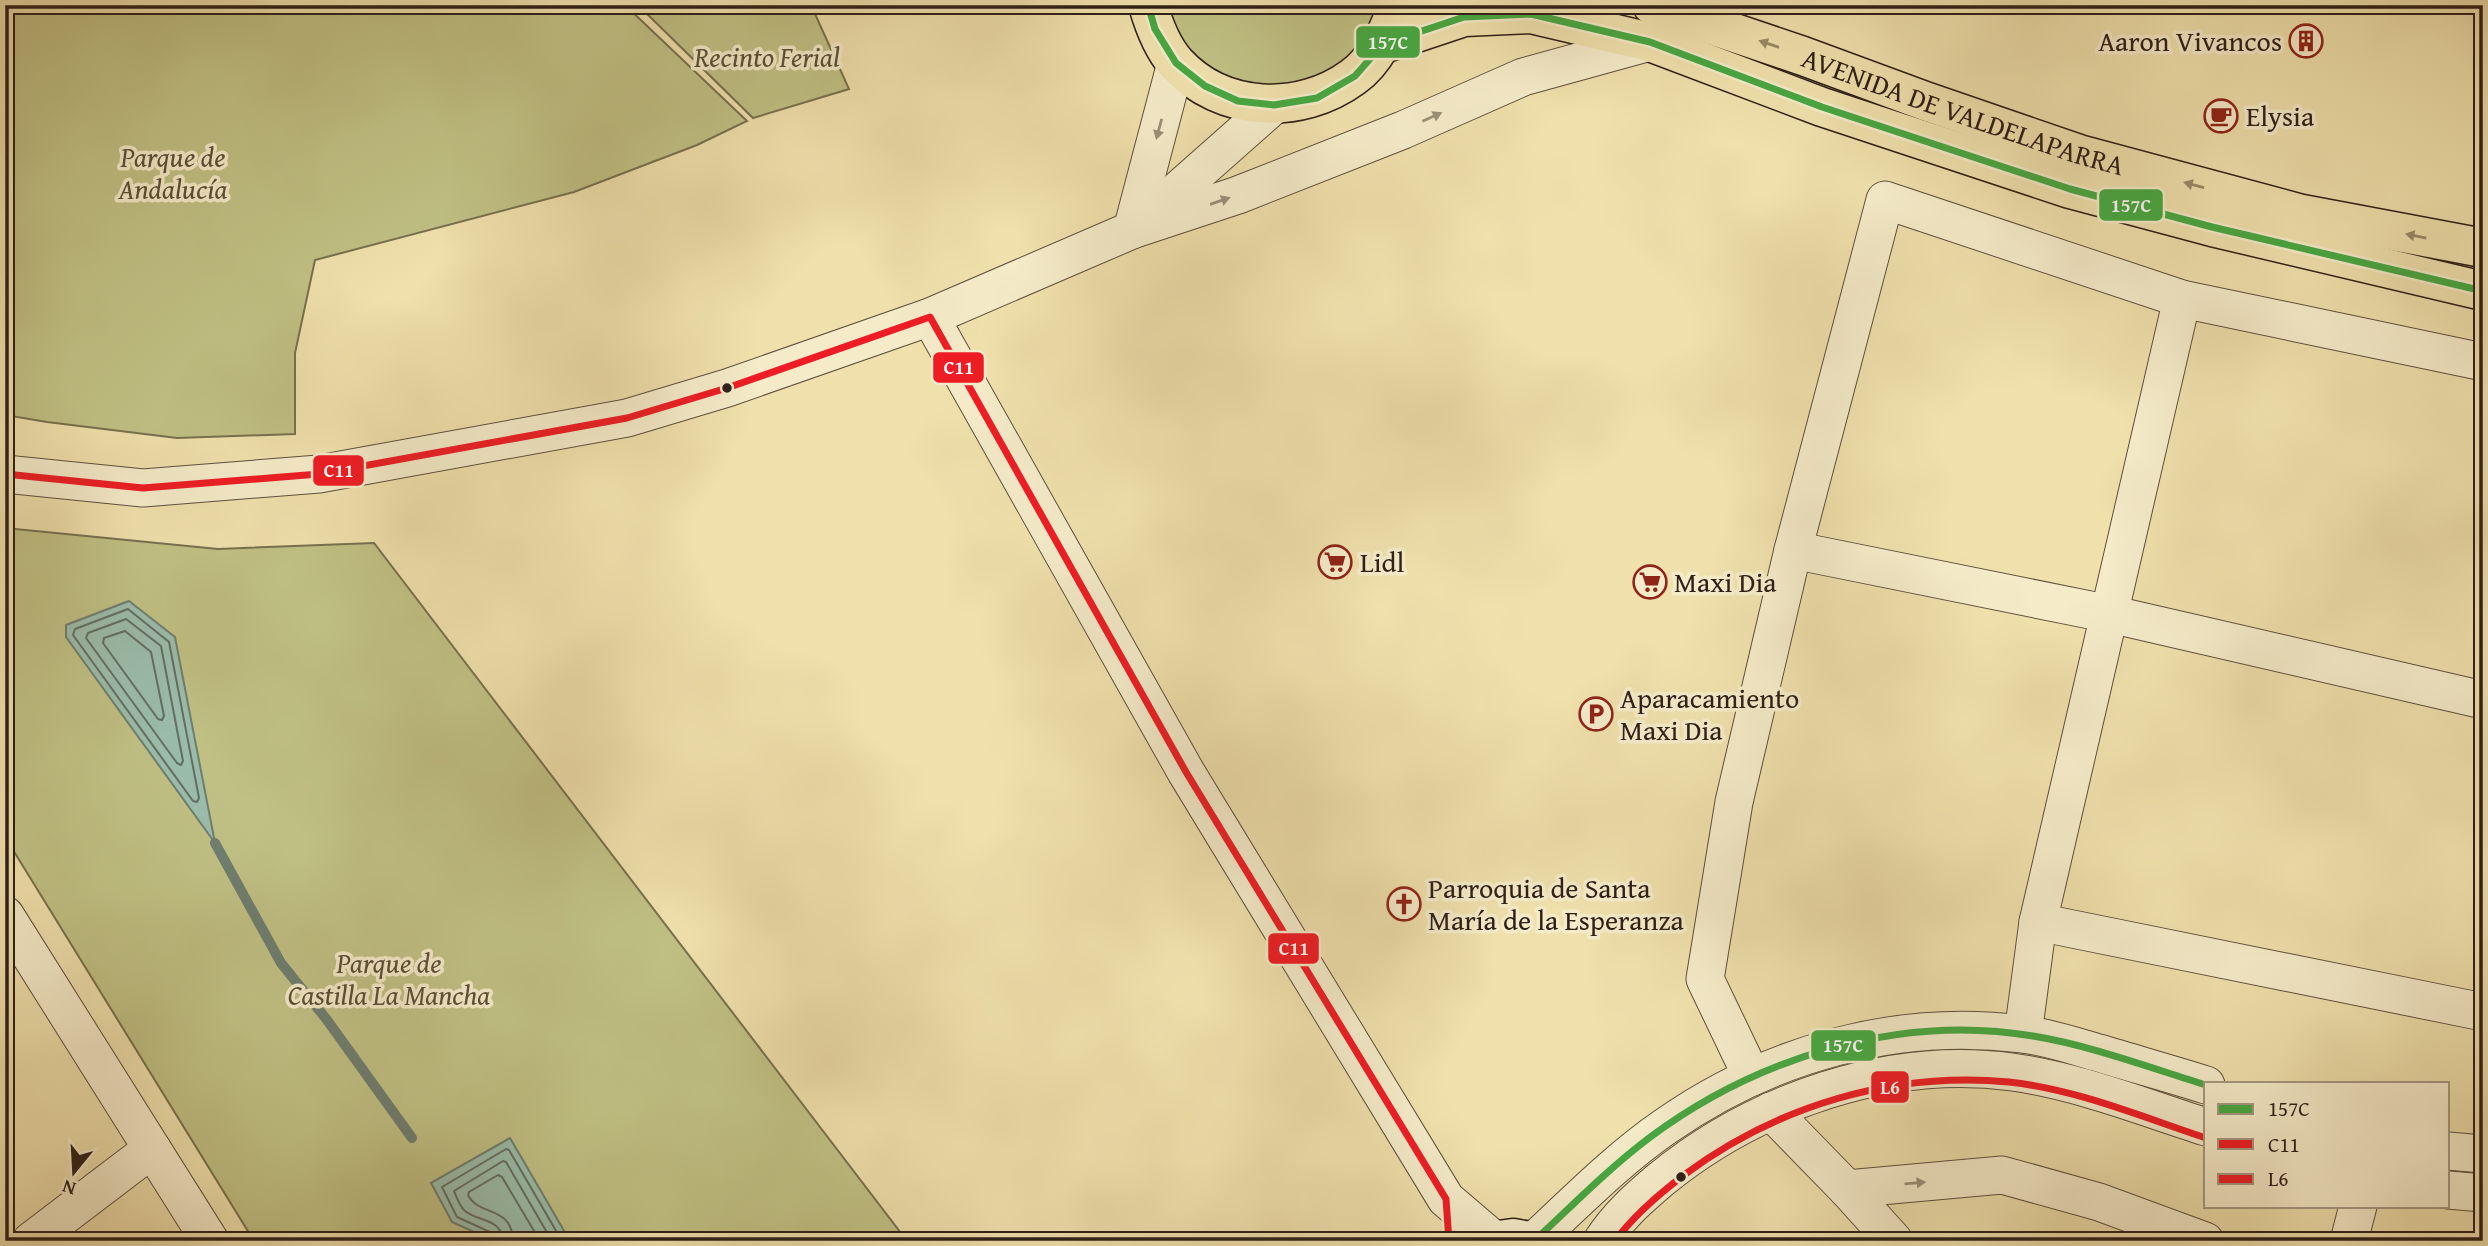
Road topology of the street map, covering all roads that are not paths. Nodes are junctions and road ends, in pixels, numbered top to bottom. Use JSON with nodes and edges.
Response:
{"nodes":[{"id":1,"x":1148,"y":5,"type":"edge"},
{"id":2,"x":1398,"y":5,"type":"edge"},
{"id":3,"x":1651,"y":24,"type":"edge"},
{"id":4,"x":1383,"y":44,"type":"junction"},
{"id":5,"x":1176,"y":63,"type":"junction"},
{"id":6,"x":1274,"y":105,"type":"junction"},
{"id":7,"x":1132,"y":230,"type":"junction"},
{"id":8,"x":2483,"y":248,"type":"edge"},
{"id":9,"x":2483,"y":290,"type":"edge"},
{"id":10,"x":2182,"y":299,"type":"junction"},
{"id":11,"x":930,"y":317,"type":"junction"},
{"id":12,"x":2483,"y":362,"type":"edge"},
{"id":13,"x":5,"y":474,"type":"edge"},
{"id":14,"x":1793,"y":550,"type":"junction"},
{"id":15,"x":2110,"y":614,"type":"junction"},
{"id":16,"x":2483,"y":700,"type":"edge"},
{"id":17,"x":5,"y":915,"type":"edge"},
{"id":18,"x":2038,"y":922,"type":"junction"},
{"id":19,"x":2483,"y":1012,"type":"edge"},
{"id":20,"x":2024,"y":1034,"type":"junction"},
{"id":21,"x":1751,"y":1075,"type":"junction"},
{"id":22,"x":2204,"y":1084,"type":"edge"},
{"id":23,"x":1771,"y":1111,"type":"junction"},
{"id":24,"x":2204,"y":1126,"type":"edge"},
{"id":25,"x":152,"y":1149,"type":"junction"},
{"id":26,"x":2450,"y":1151,"type":"edge"},
{"id":27,"x":2483,"y":1154,"type":"edge"},
{"id":28,"x":1847,"y":1189,"type":"junction"},
{"id":29,"x":2450,"y":1190,"type":"edge"},
{"id":30,"x":2483,"y":1192,"type":"edge"},
{"id":31,"x":1446,"y":1199,"type":"junction"},
{"id":32,"x":2099,"y":1202,"type":"junction"},
{"id":33,"x":2357,"y":1208,"type":"edge"},
{"id":34,"x":1492,"y":1240,"type":"edge"},
{"id":35,"x":31,"y":1241,"type":"edge"},
{"id":36,"x":210,"y":1241,"type":"edge"},
{"id":37,"x":1449,"y":1241,"type":"edge"},
{"id":38,"x":1532,"y":1241,"type":"edge"},
{"id":39,"x":1602,"y":1241,"type":"edge"},
{"id":40,"x":1894,"y":1241,"type":"edge"},
{"id":41,"x":2132,"y":1241,"type":"edge"},
{"id":42,"x":2205,"y":1241,"type":"edge"},
{"id":43,"x":2349,"y":1241,"type":"edge"}],
"edges":[{"from":1,"to":5,"type":"highway"},
{"from":2,"to":4,"type":"highway"},
{"from":3,"to":4,"type":"highway","name":"AVENIDA DE VALDELAPARRA"},
{"from":7,"to":3,"type":"street","one_way":true},
{"from":8,"to":3,"type":"highway","name":"AVENIDA DE VALDELAPARRA","one_way":true},
{"from":3,"to":9,"type":"highway","name":"AVENIDA DE VALDELAPARRA"},
{"from":4,"to":6,"type":"highway"},
{"from":5,"to":6,"type":"highway"},
{"from":5,"to":7,"type":"street","one_way":true},
{"from":6,"to":7,"type":"street"},
{"from":7,"to":11,"type":"street"},
{"from":10,"to":12,"type":"street"},
{"from":10,"to":14,"type":"street"},
{"from":10,"to":15,"type":"street"},
{"from":11,"to":13,"type":"street"},
{"from":11,"to":31,"type":"street"},
{"from":14,"to":15,"type":"street"},
{"from":14,"to":21,"type":"street"},
{"from":15,"to":16,"type":"street"},
{"from":15,"to":18,"type":"street"},
{"from":17,"to":25,"type":"street"},
{"from":18,"to":19,"type":"street"},
{"from":18,"to":20,"type":"street"},
{"from":20,"to":21,"type":"street"},
{"from":20,"to":22,"type":"street"},
{"from":21,"to":38,"type":"street"},
{"from":23,"to":24,"type":"street"},
{"from":23,"to":28,"type":"street"},
{"from":23,"to":39,"type":"street"},
{"from":25,"to":35,"type":"street"},
{"from":25,"to":36,"type":"street"},
{"from":26,"to":27,"type":"street"},
{"from":28,"to":32,"type":"street","one_way":true},
{"from":28,"to":40,"type":"street"},
{"from":29,"to":30,"type":"street"},
{"from":31,"to":34,"type":"street"},
{"from":31,"to":37,"type":"street"},
{"from":32,"to":41,"type":"street"},
{"from":32,"to":42,"type":"street"},
{"from":33,"to":43,"type":"street"},
{"from":34,"to":38,"type":"main road"}]}
